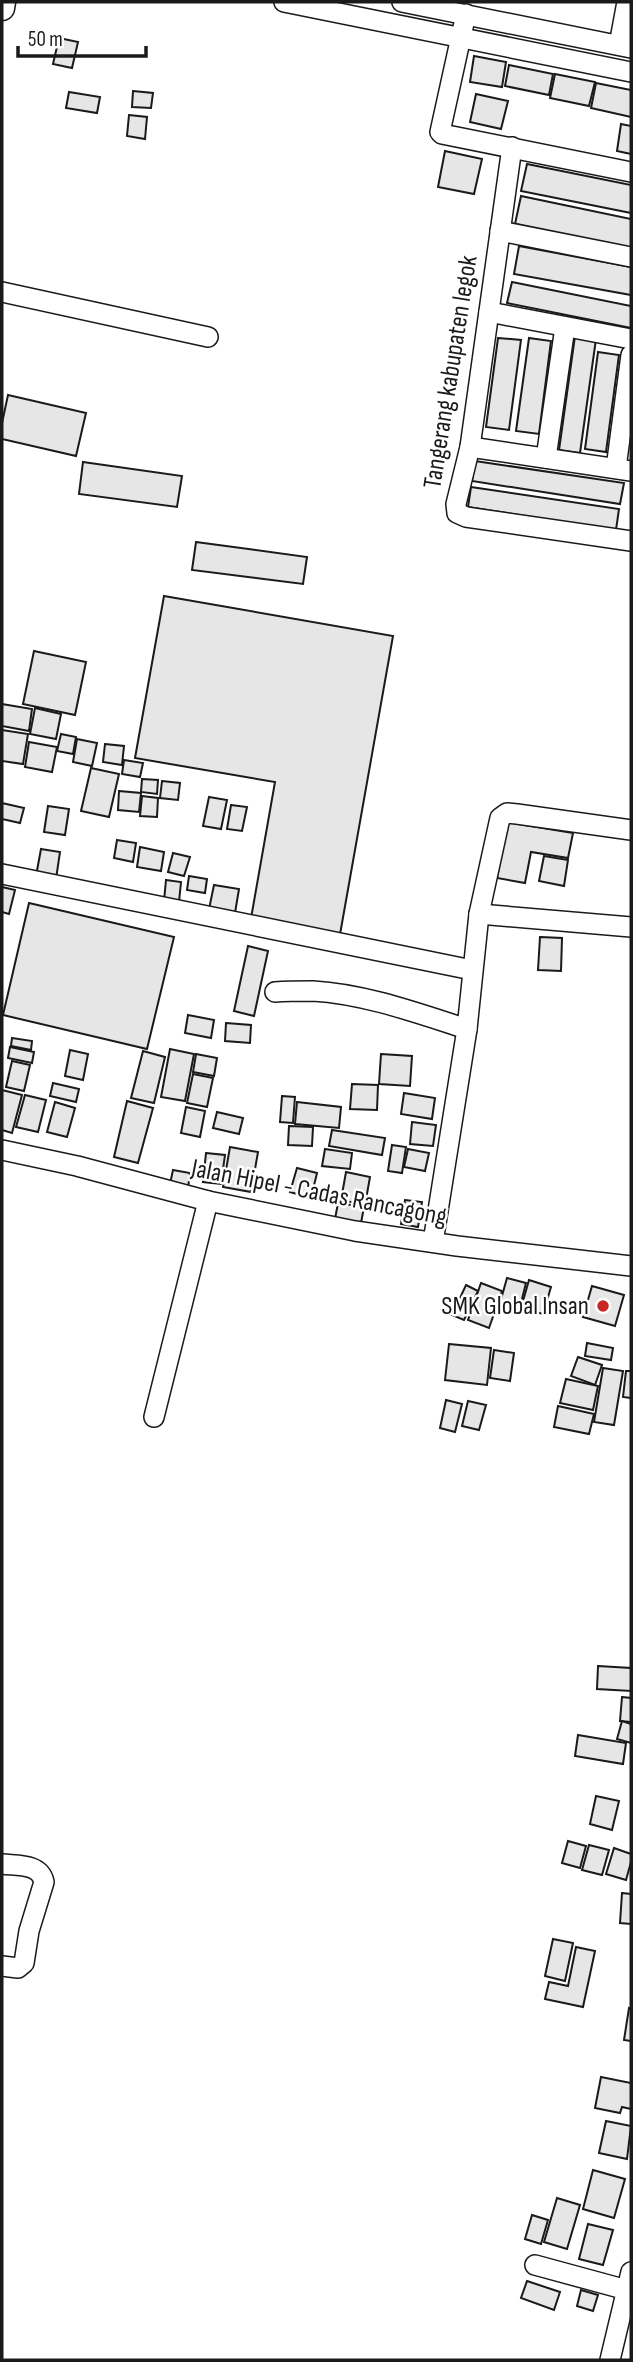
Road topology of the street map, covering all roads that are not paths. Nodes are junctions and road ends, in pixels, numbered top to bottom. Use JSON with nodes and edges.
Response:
{"nodes":[{"id":1,"x":3,"y":2,"type":"edge"},
{"id":2,"x":284,"y":2,"type":"edge"},
{"id":3,"x":402,"y":2,"type":"edge"},
{"id":4,"x":628,"y":2,"type":"edge"},
{"id":5,"x":445,"y":6,"type":"edge"},
{"id":6,"x":2,"y":8,"type":"edge"},
{"id":7,"x":466,"y":14,"type":"junction"},
{"id":8,"x":461,"y":37,"type":"junction"},
{"id":9,"x":625,"y":47,"type":"edge"},
{"id":10,"x":631,"y":72,"type":"edge"},
{"id":11,"x":512,"y":147,"type":"junction"},
{"id":12,"x":631,"y":172,"type":"edge"},
{"id":13,"x":500,"y":231,"type":"junction"},
{"id":14,"x":631,"y":257,"type":"edge"},
{"id":15,"x":2,"y":292,"type":"edge"},
{"id":16,"x":489,"y":313,"type":"junction"},
{"id":17,"x":565,"y":327,"type":"junction"},
{"id":18,"x":208,"y":337,"type":"dead end"},
{"id":19,"x":631,"y":339,"type":"edge"},
{"id":20,"x":631,"y":355,"type":"edge"},
{"id":21,"x":470,"y":447,"type":"junction"},
{"id":22,"x":546,"y":458,"type":"junction"},
{"id":23,"x":624,"y":470,"type":"edge"},
{"id":24,"x":631,"y":541,"type":"edge"},
{"id":25,"x":631,"y":830,"type":"edge"},
{"id":26,"x":2,"y":874,"type":"edge"},
{"id":27,"x":479,"y":914,"type":"junction"},
{"id":28,"x":631,"y":927,"type":"edge"},
{"id":29,"x":472,"y":970,"type":"junction"},
{"id":30,"x":275,"y":992,"type":"dead end"},
{"id":31,"x":467,"y":1029,"type":"junction"},
{"id":32,"x":2,"y":1150,"type":"edge"},
{"id":33,"x":208,"y":1201,"type":"junction"},
{"id":34,"x":433,"y":1242,"type":"junction"},
{"id":35,"x":631,"y":1266,"type":"edge"},
{"id":36,"x":154,"y":1417,"type":"dead end"},
{"id":37,"x":2,"y":1864,"type":"edge"},
{"id":38,"x":2,"y":1966,"type":"edge"},
{"id":39,"x":534,"y":2264,"type":"dead end"},
{"id":40,"x":629,"y":2281,"type":"edge"},
{"id":41,"x":610,"y":2360,"type":"edge"}],
"edges":[{"from":1,"to":6,"type":"main road"},
{"from":2,"to":8,"type":"street"},
{"from":3,"to":5,"type":"street"},
{"from":4,"to":9,"type":"street"},
{"from":5,"to":7,"type":"street"},
{"from":7,"to":8,"type":"street"},
{"from":7,"to":9,"type":"street"},
{"from":8,"to":10,"type":"street"},
{"from":8,"to":11,"type":"street"},
{"from":11,"to":12,"type":"street"},
{"from":11,"to":13,"type":"street","name":"Tangerang kabupaten legok"},
{"from":13,"to":14,"type":"street"},
{"from":13,"to":16,"type":"street","name":"Tangerang kabupaten legok"},
{"from":15,"to":18,"type":"street"},
{"from":16,"to":17,"type":"street"},
{"from":16,"to":21,"type":"street","name":"Tangerang kabupaten legok"},
{"from":17,"to":19,"type":"street"},
{"from":17,"to":22,"type":"street"},
{"from":20,"to":23,"type":"street"},
{"from":21,"to":22,"type":"street"},
{"from":21,"to":24,"type":"street","name":"Tangerang kabupaten legok"},
{"from":22,"to":23,"type":"street"},
{"from":25,"to":27,"type":"street"},
{"from":26,"to":29,"type":"street"},
{"from":27,"to":28,"type":"street"},
{"from":27,"to":29,"type":"street"},
{"from":29,"to":31,"type":"street"},
{"from":30,"to":31,"type":"street"},
{"from":31,"to":34,"type":"street"},
{"from":32,"to":33,"type":"street","name":"Jalan Hipel - Cadas Rancagong"},
{"from":33,"to":34,"type":"street","name":"Jalan Hipel - Cadas Rancagong"},
{"from":33,"to":36,"type":"street"},
{"from":34,"to":35,"type":"street","name":"Jalan Hipel - Cadas Rancagong"},
{"from":37,"to":38,"type":"street"},
{"from":39,"to":40,"type":"street"},
{"from":40,"to":41,"type":"street"}]}
